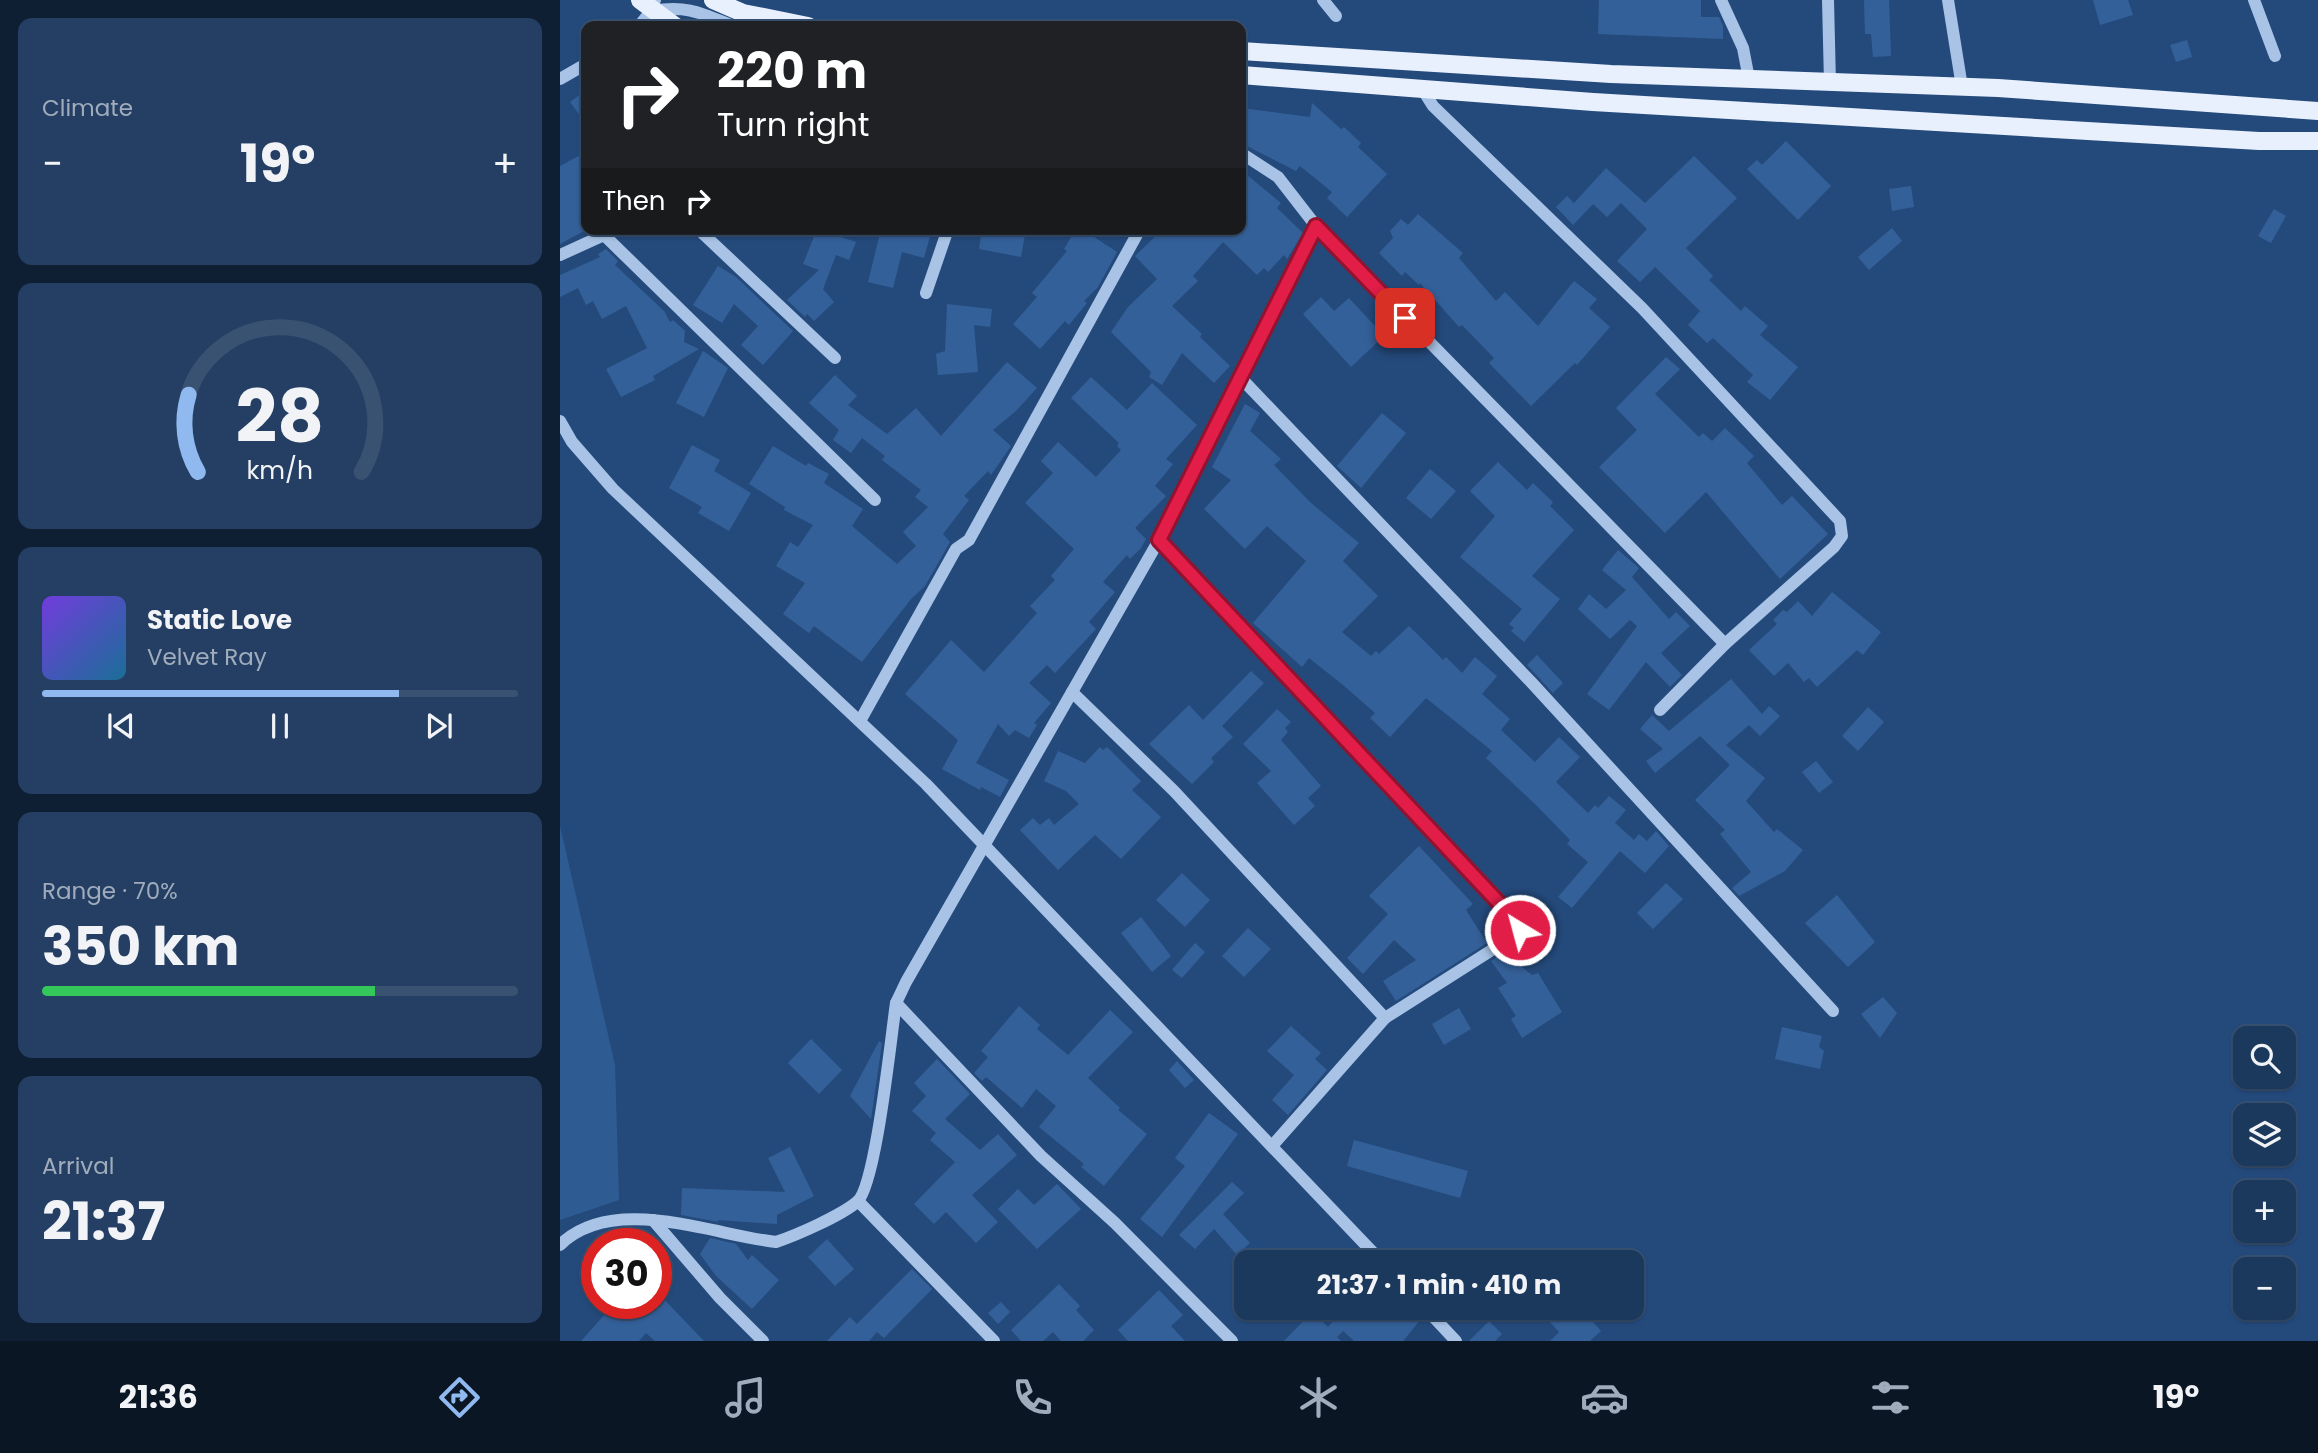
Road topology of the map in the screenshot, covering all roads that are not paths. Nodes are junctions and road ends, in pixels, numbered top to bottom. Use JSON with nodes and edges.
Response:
{"nodes":[{"id":1,"x":1323,"y":0,"type":"edge"},
{"id":2,"x":1721,"y":0,"type":"edge"},
{"id":3,"x":1828,"y":0,"type":"edge"},
{"id":4,"x":1948,"y":0,"type":"edge"},
{"id":5,"x":2254,"y":0,"type":"edge"},
{"id":6,"x":717,"y":1,"type":"edge"},
{"id":7,"x":649,"y":4,"type":"edge"},
{"id":8,"x":1336,"y":16,"type":"dead end"},
{"id":9,"x":641,"y":21,"type":"edge"},
{"id":10,"x":669,"y":21,"type":"edge"},
{"id":11,"x":720,"y":21,"type":"edge"},
{"id":12,"x":780,"y":21,"type":"edge"},
{"id":13,"x":1246,"y":51,"type":"edge"},
{"id":14,"x":2275,"y":56,"type":"dead end"},
{"id":15,"x":581,"y":67,"type":"edge"},
{"id":16,"x":1246,"y":75,"type":"edge"},
{"id":17,"x":560,"y":79,"type":"edge"},
{"id":18,"x":1749,"y":79,"type":"junction"},
{"id":19,"x":1830,"y":83,"type":"junction"},
{"id":20,"x":1421,"y":87,"type":"junction"},
{"id":21,"x":1962,"y":87,"type":"junction"},
{"id":22,"x":2318,"y":103,"type":"edge"},
{"id":23,"x":2284,"y":107,"type":"junction"},
{"id":24,"x":2318,"y":111,"type":"edge"},
{"id":25,"x":2287,"y":141,"type":"junction"},
{"id":26,"x":2318,"y":141,"type":"edge"},
{"id":27,"x":2318,"y":146,"type":"edge"},
{"id":28,"x":1246,"y":156,"type":"edge"},
{"id":29,"x":1316,"y":226,"type":"junction"},
{"id":30,"x":599,"y":235,"type":"edge"},
{"id":31,"x":608,"y":235,"type":"edge"},
{"id":32,"x":704,"y":235,"type":"edge"},
{"id":33,"x":946,"y":235,"type":"edge"},
{"id":34,"x":1137,"y":235,"type":"edge"},
{"id":35,"x":560,"y":255,"type":"edge"},
{"id":36,"x":926,"y":293,"type":"dead end"},
{"id":37,"x":835,"y":358,"type":"dead end"},
{"id":38,"x":1239,"y":376,"type":"junction"},
{"id":39,"x":560,"y":421,"type":"edge"},
{"id":40,"x":875,"y":500,"type":"dead end"},
{"id":41,"x":1159,"y":540,"type":"junction"},
{"id":42,"x":1725,"y":644,"type":"junction"},
{"id":43,"x":1072,"y":692,"type":"junction"},
{"id":44,"x":1660,"y":710,"type":"dead end"},
{"id":45,"x":860,"y":721,"type":"junction"},
{"id":46,"x":984,"y":844,"type":"junction"},
{"id":47,"x":896,"y":1003,"type":"junction"},
{"id":48,"x":1833,"y":1011,"type":"dead end"},
{"id":49,"x":1385,"y":1018,"type":"junction"},
{"id":50,"x":1272,"y":1146,"type":"junction"},
{"id":51,"x":858,"y":1201,"type":"junction"},
{"id":52,"x":653,"y":1220,"type":"junction"},
{"id":53,"x":560,"y":1245,"type":"edge"},
{"id":54,"x":1371,"y":1250,"type":"edge"},
{"id":55,"x":1436,"y":1320,"type":"edge"},
{"id":56,"x":763,"y":1341,"type":"edge"},
{"id":57,"x":994,"y":1341,"type":"edge"},
{"id":58,"x":1232,"y":1341,"type":"edge"},
{"id":59,"x":1456,"y":1341,"type":"edge"}],
"edges":[{"from":1,"to":8,"type":"street"},
{"from":2,"to":18,"type":"street"},
{"from":3,"to":19,"type":"street"},
{"from":4,"to":21,"type":"street"},
{"from":5,"to":14,"type":"street"},
{"from":6,"to":12,"type":"main road"},
{"from":7,"to":9,"type":"street"},
{"from":7,"to":10,"type":"main road"},
{"from":7,"to":11,"type":"street"},
{"from":13,"to":18,"type":"main road"},
{"from":15,"to":17,"type":"street"},
{"from":16,"to":20,"type":"main road"},
{"from":18,"to":19,"type":"main road"},
{"from":19,"to":21,"type":"main road"},
{"from":20,"to":25,"type":"main road"},
{"from":20,"to":42,"type":"street"},
{"from":21,"to":23,"type":"main road"},
{"from":22,"to":23,"type":"main road"},
{"from":23,"to":24,"type":"main road"},
{"from":25,"to":26,"type":"main road"},
{"from":25,"to":27,"type":"main road"},
{"from":28,"to":29,"type":"street"},
{"from":29,"to":38,"type":"street"},
{"from":29,"to":42,"type":"street"},
{"from":30,"to":35,"type":"street"},
{"from":31,"to":40,"type":"street"},
{"from":32,"to":37,"type":"street"},
{"from":33,"to":36,"type":"street"},
{"from":34,"to":45,"type":"street"},
{"from":38,"to":41,"type":"street"},
{"from":38,"to":48,"type":"street"},
{"from":39,"to":45,"type":"street"},
{"from":41,"to":43,"type":"street"},
{"from":41,"to":49,"type":"street"},
{"from":42,"to":44,"type":"street"},
{"from":43,"to":46,"type":"street"},
{"from":43,"to":49,"type":"street"},
{"from":45,"to":46,"type":"street"},
{"from":46,"to":47,"type":"street"},
{"from":46,"to":50,"type":"street"},
{"from":47,"to":51,"type":"street"},
{"from":47,"to":58,"type":"street"},
{"from":49,"to":50,"type":"street"},
{"from":50,"to":54,"type":"street"},
{"from":51,"to":52,"type":"street"},
{"from":51,"to":57,"type":"street"},
{"from":52,"to":53,"type":"street"},
{"from":52,"to":56,"type":"street"},
{"from":55,"to":59,"type":"street"}]}
